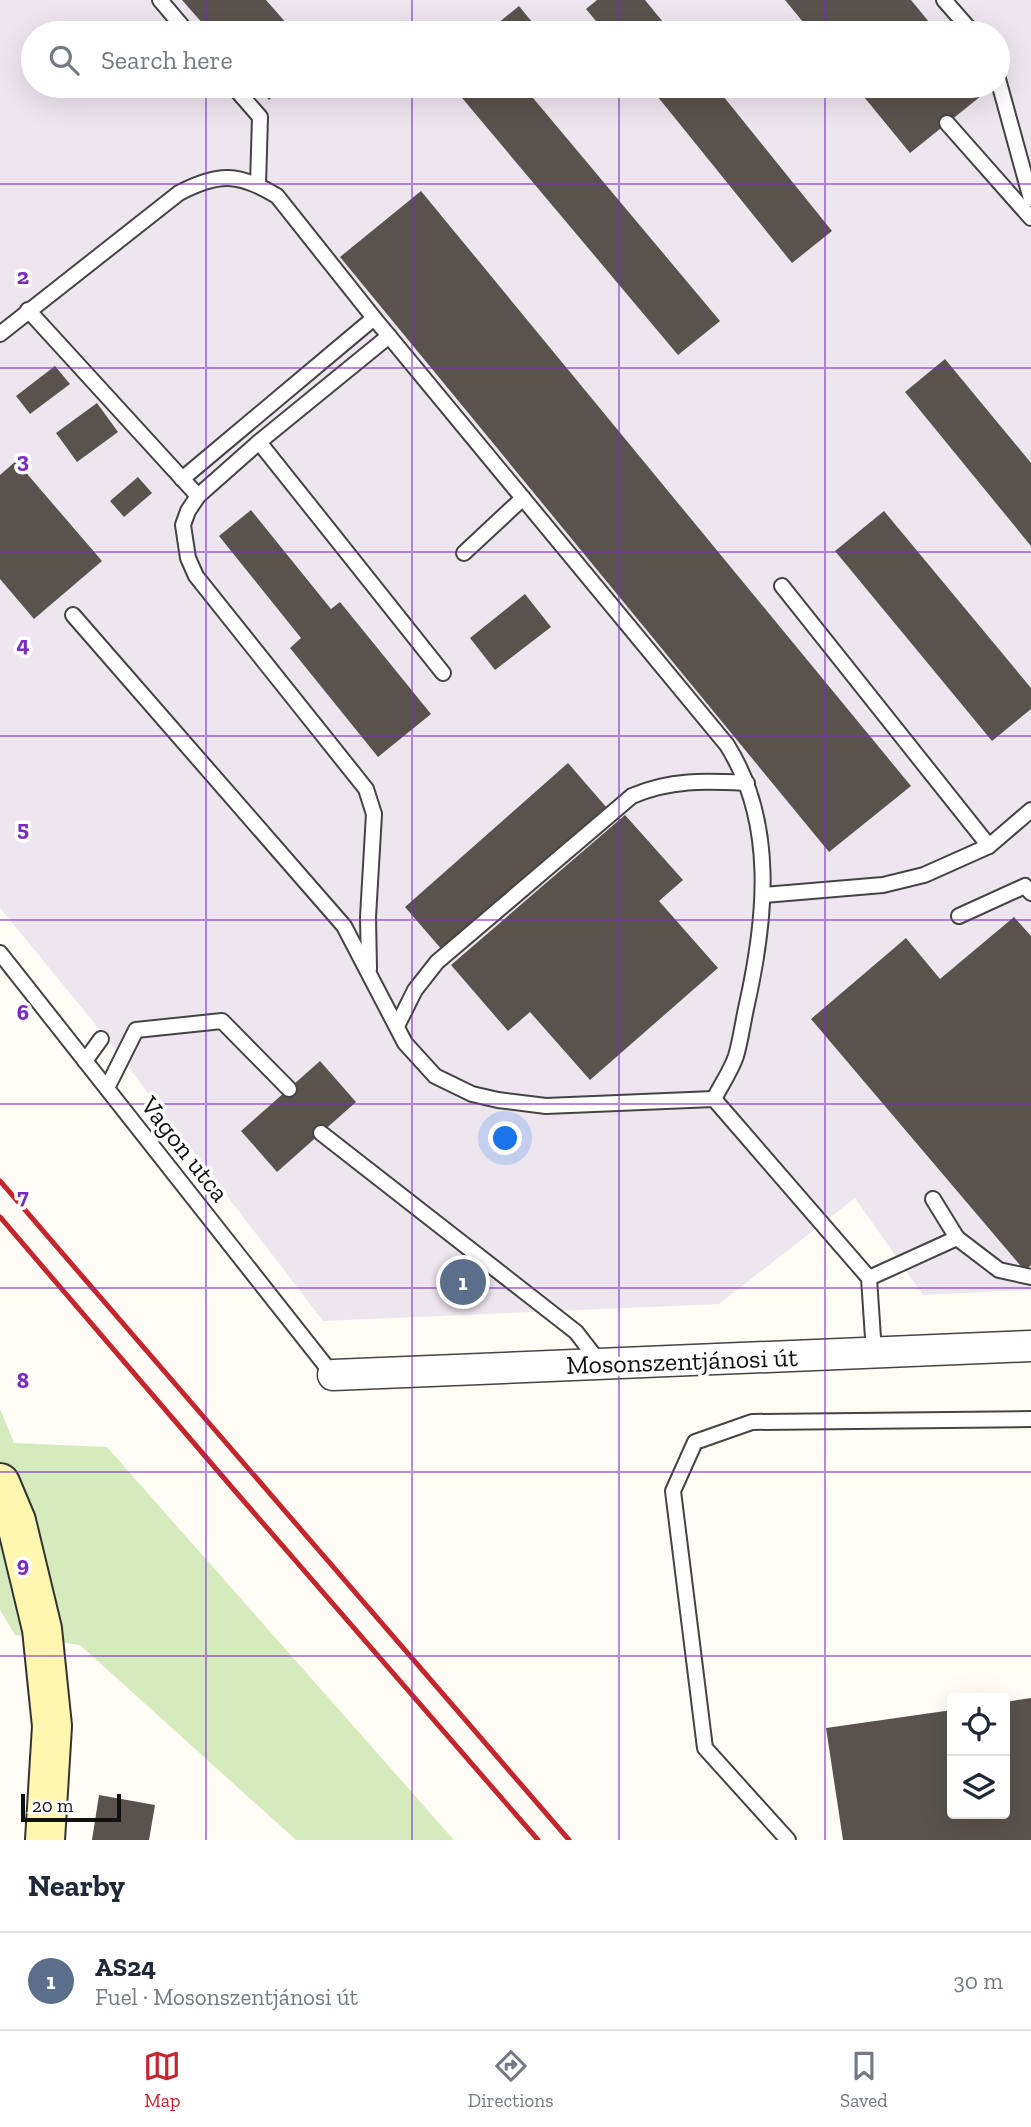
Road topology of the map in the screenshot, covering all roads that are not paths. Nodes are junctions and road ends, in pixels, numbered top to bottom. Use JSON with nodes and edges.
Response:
{"nodes":[{"id":1,"x":160,"y":0,"type":"edge"},
{"id":2,"x":944,"y":0,"type":"edge"},
{"id":3,"x":178,"y":21,"type":"edge"},
{"id":4,"x":962,"y":21,"type":"edge"},
{"id":5,"x":243,"y":98,"type":"edge"},
{"id":6,"x":1003,"y":98,"type":"edge"},
{"id":7,"x":947,"y":123,"type":"dead end"},
{"id":8,"x":258,"y":184,"type":"junction"},
{"id":9,"x":1031,"y":199,"type":"edge"},
{"id":10,"x":1031,"y":218,"type":"edge"},
{"id":11,"x":28,"y":310,"type":"junction"},
{"id":12,"x":374,"y":318,"type":"junction"},
{"id":13,"x":0,"y":334,"type":"edge"},
{"id":14,"x":389,"y":336,"type":"junction"},
{"id":15,"x":259,"y":442,"type":"junction"},
{"id":16,"x":182,"y":479,"type":"junction"},
{"id":17,"x":198,"y":496,"type":"junction"},
{"id":18,"x":523,"y":498,"type":"junction"},
{"id":19,"x":464,"y":553,"type":"dead end"},
{"id":20,"x":782,"y":586,"type":"dead end"},
{"id":21,"x":73,"y":615,"type":"dead end"},
{"id":22,"x":443,"y":673,"type":"dead end"},
{"id":23,"x":747,"y":783,"type":"junction"},
{"id":24,"x":1031,"y":810,"type":"edge"},
{"id":25,"x":989,"y":846,"type":"junction"},
{"id":26,"x":1031,"y":893,"type":"edge"},
{"id":27,"x":764,"y":895,"type":"junction"},
{"id":28,"x":959,"y":916,"type":"dead end"},
{"id":29,"x":0,"y":953,"type":"edge"},
{"id":30,"x":369,"y":970,"type":"junction"},
{"id":31,"x":397,"y":1026,"type":"junction"},
{"id":32,"x":101,"y":1039,"type":"dead end"},
{"id":33,"x":85,"y":1061,"type":"junction"},
{"id":34,"x":107,"y":1088,"type":"junction"},
{"id":35,"x":289,"y":1089,"type":"dead end"},
{"id":36,"x":714,"y":1099,"type":"junction"},
{"id":37,"x":321,"y":1133,"type":"dead end"},
{"id":38,"x":933,"y":1199,"type":"dead end"},
{"id":39,"x":957,"y":1238,"type":"junction"},
{"id":40,"x":1031,"y":1277,"type":"edge"},
{"id":41,"x":869,"y":1278,"type":"junction"},
{"id":42,"x":1031,"y":1346,"type":"edge"},
{"id":43,"x":874,"y":1353,"type":"junction"},
{"id":44,"x":600,"y":1364,"type":"junction"},
{"id":45,"x":333,"y":1375,"type":"joint"},
{"id":46,"x":1031,"y":1419,"type":"edge"},
{"id":47,"x":0,"y":1483,"type":"edge"},
{"id":48,"x":45,"y":1840,"type":"edge"},
{"id":49,"x":788,"y":1840,"type":"edge"}],
"edges":[{"from":1,"to":3,"type":"lane"},
{"from":2,"to":4,"type":"lane"},
{"from":5,"to":8,"type":"lane"},
{"from":6,"to":9,"type":"lane"},
{"from":7,"to":10,"type":"lane"},
{"from":8,"to":11,"type":"lane"},
{"from":8,"to":12,"type":"lane"},
{"from":11,"to":13,"type":"lane"},
{"from":11,"to":16,"type":"lane"},
{"from":12,"to":14,"type":"lane"},
{"from":12,"to":16,"type":"lane"},
{"from":14,"to":15,"type":"lane"},
{"from":14,"to":18,"type":"lane"},
{"from":15,"to":17,"type":"lane"},
{"from":15,"to":22,"type":"lane"},
{"from":16,"to":17,"type":"lane"},
{"from":17,"to":30,"type":"lane"},
{"from":18,"to":19,"type":"lane"},
{"from":18,"to":23,"type":"lane"},
{"from":20,"to":25,"type":"lane"},
{"from":21,"to":30,"type":"lane"},
{"from":23,"to":27,"type":"lane"},
{"from":23,"to":31,"type":"lane"},
{"from":24,"to":25,"type":"lane"},
{"from":25,"to":27,"type":"lane"},
{"from":26,"to":28,"type":"lane"},
{"from":27,"to":36,"type":"lane"},
{"from":29,"to":33,"type":"lane","name":"Vagon utca"},
{"from":30,"to":31,"type":"lane"},
{"from":31,"to":36,"type":"lane"},
{"from":32,"to":33,"type":"lane"},
{"from":33,"to":34,"type":"lane","name":"Vagon utca"},
{"from":34,"to":35,"type":"lane"},
{"from":34,"to":45,"type":"lane","name":"Vagon utca"},
{"from":36,"to":41,"type":"lane"},
{"from":37,"to":44,"type":"lane"},
{"from":38,"to":39,"type":"lane"},
{"from":39,"to":40,"type":"lane"},
{"from":39,"to":41,"type":"lane"},
{"from":41,"to":43,"type":"lane"},
{"from":42,"to":43,"type":"street","name":"Mosonszentjánosi út"},
{"from":43,"to":44,"type":"street","name":"Mosonszentjánosi út"},
{"from":44,"to":45,"type":"street","name":"Mosonszentjánosi út"},
{"from":46,"to":49,"type":"lane"},
{"from":47,"to":48,"type":"street"}]}
